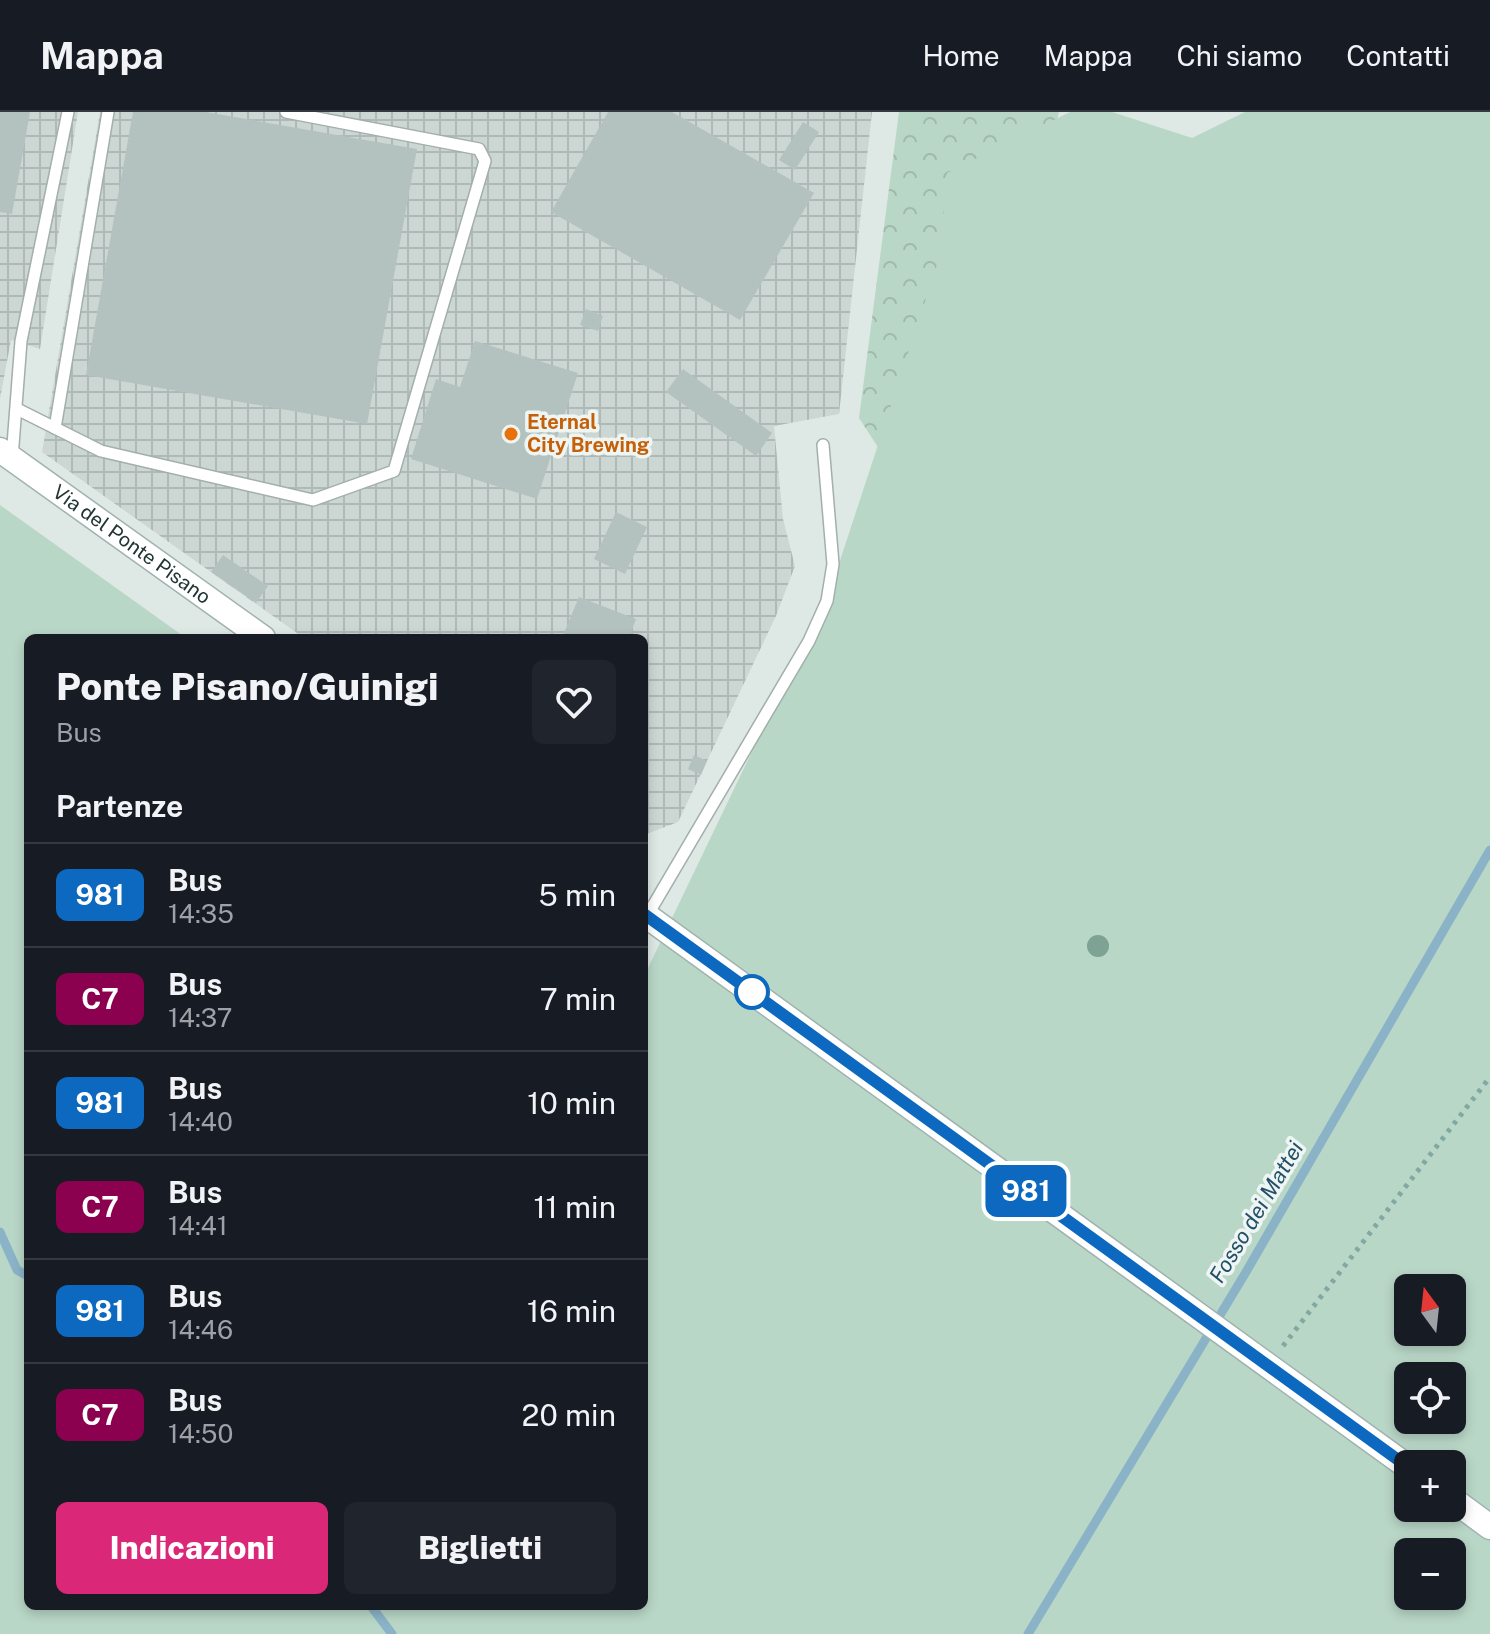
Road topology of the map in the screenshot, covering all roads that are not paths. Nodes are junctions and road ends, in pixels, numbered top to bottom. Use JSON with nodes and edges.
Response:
{"nodes":[{"id":1,"x":68,"y":112,"type":"edge"},
{"id":2,"x":108,"y":112,"type":"edge"},
{"id":3,"x":286,"y":112,"type":"edge"},
{"id":4,"x":17,"y":409,"type":"junction"},
{"id":5,"x":55,"y":428,"type":"junction"},
{"id":6,"x":823,"y":445,"type":"dead end"},
{"id":7,"x":6,"y":454,"type":"edge"},
{"id":8,"x":257,"y":634,"type":"edge"},
{"id":9,"x":648,"y":910,"type":"edge"},
{"id":10,"x":648,"y":917,"type":"edge"},
{"id":11,"x":1394,"y":1457,"type":"edge"},
{"id":12,"x":1466,"y":1509,"type":"edge"},
{"id":13,"x":1490,"y":1527,"type":"edge"}],
"edges":[{"from":1,"to":4,"type":"lane"},
{"from":2,"to":5,"type":"lane"},
{"from":3,"to":5,"type":"lane"},
{"from":4,"to":5,"type":"lane"},
{"from":4,"to":7,"type":"lane"},
{"from":6,"to":9,"type":"lane"},
{"from":7,"to":8,"type":"street","name":"Via del Ponte Pisano"},
{"from":10,"to":11,"type":"street"},
{"from":12,"to":13,"type":"street"}]}
